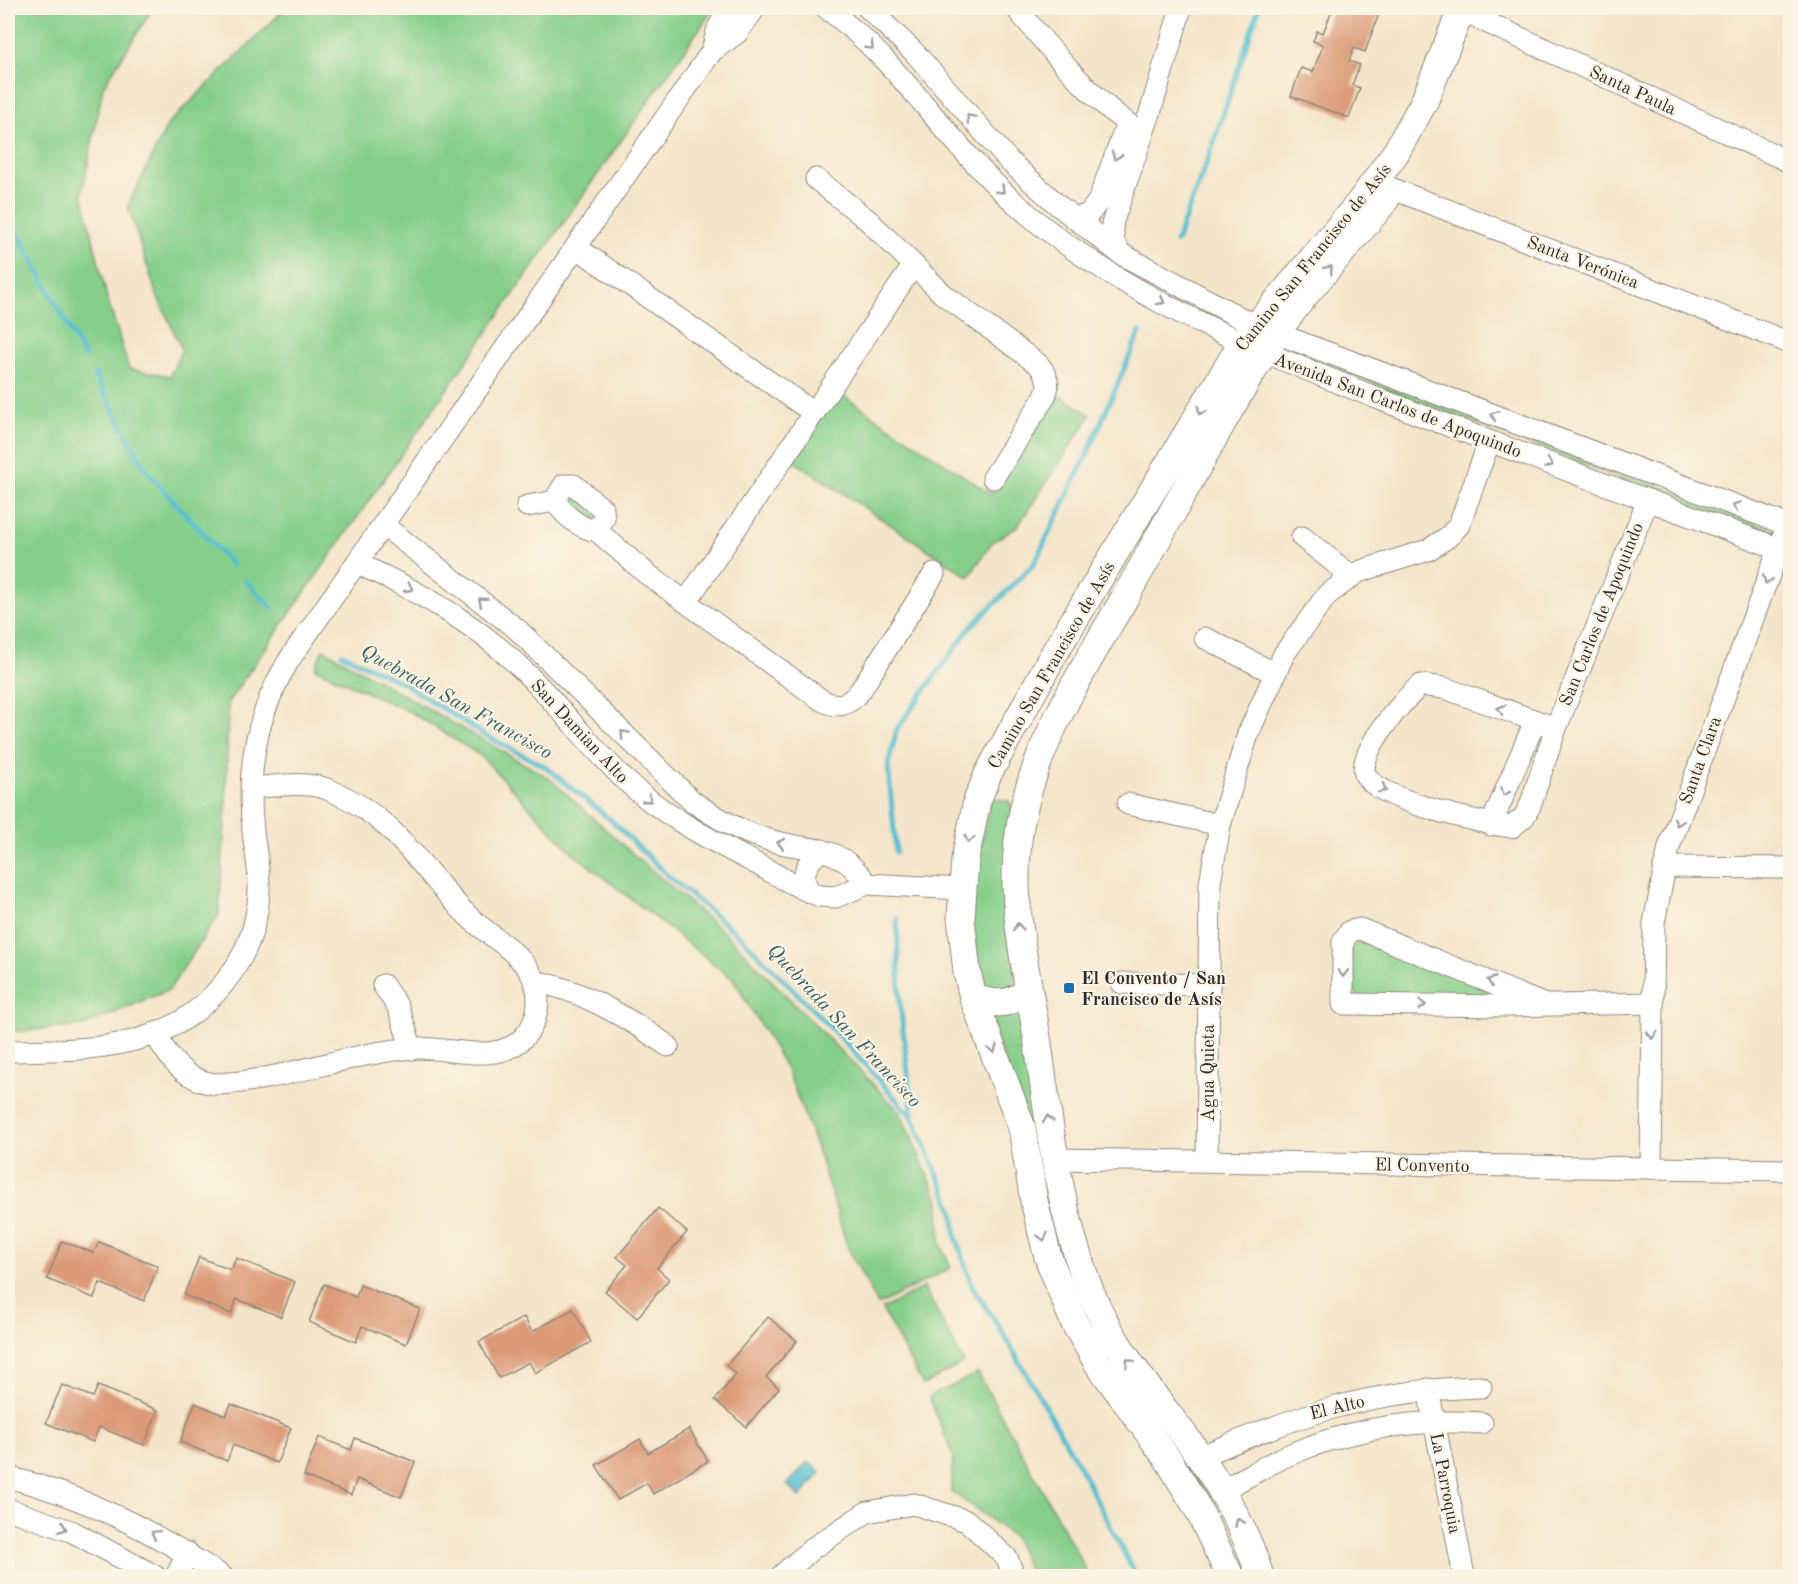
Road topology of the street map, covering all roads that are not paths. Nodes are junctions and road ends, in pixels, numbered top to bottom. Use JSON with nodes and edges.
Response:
{"nodes":[{"id":1,"x":730,"y":8,"type":"edge"},
{"id":2,"x":755,"y":8,"type":"edge"},
{"id":3,"x":826,"y":8,"type":"edge"},
{"id":4,"x":868,"y":8,"type":"edge"},
{"id":5,"x":1017,"y":8,"type":"edge"},
{"id":6,"x":1181,"y":8,"type":"edge"},
{"id":7,"x":1472,"y":11,"type":"edge"},
{"id":8,"x":712,"y":51,"type":"junction"},
{"id":9,"x":1135,"y":129,"type":"junction"},
{"id":10,"x":1791,"y":162,"type":"edge"},
{"id":11,"x":816,"y":179,"type":"dead end"},
{"id":12,"x":1384,"y":186,"type":"junction"},
{"id":13,"x":1074,"y":218,"type":"junction"},
{"id":14,"x":577,"y":248,"type":"junction"},
{"id":15,"x":1121,"y":254,"type":"junction"},
{"id":16,"x":913,"y":266,"type":"junction"},
{"id":17,"x":1259,"y":339,"type":"junction"},
{"id":18,"x":1791,"y":343,"type":"edge"},
{"id":19,"x":814,"y":413,"type":"junction"},
{"id":20,"x":1489,"y":442,"type":"junction"},
{"id":21,"x":993,"y":478,"type":"dead end"},
{"id":22,"x":1647,"y":500,"type":"junction"},
{"id":23,"x":527,"y":506,"type":"dead end"},
{"id":24,"x":383,"y":525,"type":"junction"},
{"id":25,"x":1789,"y":525,"type":"edge"},
{"id":26,"x":1302,"y":537,"type":"dead end"},
{"id":27,"x":1785,"y":550,"type":"edge"},
{"id":28,"x":356,"y":563,"type":"junction"},
{"id":29,"x":934,"y":574,"type":"dead end"},
{"id":30,"x":1350,"y":575,"type":"junction"},
{"id":31,"x":686,"y":602,"type":"junction"},
{"id":32,"x":1085,"y":603,"type":"junction"},
{"id":33,"x":1114,"y":616,"type":"junction"},
{"id":34,"x":1205,"y":638,"type":"dead end"},
{"id":35,"x":1274,"y":673,"type":"junction"},
{"id":36,"x":1535,"y":721,"type":"junction"},
{"id":37,"x":1556,"y":728,"type":"junction"},
{"id":38,"x":251,"y":788,"type":"junction"},
{"id":39,"x":978,"y":801,"type":"junction"},
{"id":40,"x":1128,"y":804,"type":"dead end"},
{"id":41,"x":1023,"y":809,"type":"junction"},
{"id":42,"x":1220,"y":825,"type":"junction"},
{"id":43,"x":1491,"y":825,"type":"junction"},
{"id":44,"x":822,"y":850,"type":"junction"},
{"id":45,"x":1664,"y":867,"type":"junction"},
{"id":46,"x":1791,"y":868,"type":"edge"},
{"id":47,"x":867,"y":884,"type":"junction"},
{"id":48,"x":962,"y":889,"type":"junction"},
{"id":49,"x":810,"y":892,"type":"junction"},
{"id":50,"x":535,"y":982,"type":"junction"},
{"id":51,"x":1122,"y":983,"type":"dead end"},
{"id":52,"x":383,"y":985,"type":"dead end"},
{"id":53,"x":1209,"y":985,"type":"junction"},
{"id":54,"x":1028,"y":991,"type":"junction"},
{"id":55,"x":973,"y":998,"type":"junction"},
{"id":56,"x":1653,"y":1003,"type":"junction"},
{"id":57,"x":1545,"y":1005,"type":"junction"},
{"id":58,"x":155,"y":1033,"type":"junction"},
{"id":59,"x":668,"y":1046,"type":"dead end"},
{"id":60,"x":412,"y":1049,"type":"junction"},
{"id":61,"x":8,"y":1051,"type":"edge"},
{"id":62,"x":1054,"y":1159,"type":"junction"},
{"id":63,"x":1208,"y":1161,"type":"junction"},
{"id":64,"x":1652,"y":1168,"type":"junction"},
{"id":65,"x":1791,"y":1170,"type":"edge"},
{"id":66,"x":1481,"y":1387,"type":"dead end"},
{"id":67,"x":1428,"y":1389,"type":"junction"},
{"id":68,"x":1435,"y":1422,"type":"junction"},
{"id":69,"x":1482,"y":1424,"type":"dead end"},
{"id":70,"x":1200,"y":1457,"type":"junction"},
{"id":71,"x":8,"y":1478,"type":"edge"},
{"id":72,"x":1221,"y":1490,"type":"junction"},
{"id":73,"x":8,"y":1509,"type":"edge"},
{"id":74,"x":188,"y":1553,"type":"junction"},
{"id":75,"x":154,"y":1576,"type":"edge"},
{"id":76,"x":176,"y":1576,"type":"edge"},
{"id":77,"x":222,"y":1576,"type":"edge"},
{"id":78,"x":781,"y":1576,"type":"edge"},
{"id":79,"x":1014,"y":1576,"type":"edge"},
{"id":80,"x":1230,"y":1576,"type":"edge"},
{"id":81,"x":1260,"y":1576,"type":"edge"},
{"id":82,"x":1464,"y":1576,"type":"edge"}],
"edges":[{"from":1,"to":8,"type":"street"},
{"from":2,"to":8,"type":"street"},
{"from":3,"to":17,"type":"street","name":"Avenida San Carlos de Apoquindo","one_way":true},
{"from":13,"to":4,"type":"street","name":"Avenida San Carlos de Apoquindo","one_way":true},
{"from":5,"to":9,"type":"street"},
{"from":6,"to":9,"type":"street"},
{"from":7,"to":10,"type":"street","name":"Santa Paula"},
{"from":7,"to":12,"type":"main road","name":"Camino San Francisco de Asís"},
{"from":8,"to":14,"type":"street"},
{"from":9,"to":13,"type":"street","one_way":true},
{"from":9,"to":15,"type":"street"},
{"from":11,"to":16,"type":"street"},
{"from":12,"to":17,"type":"main road","name":"Camino San Francisco de Asís"},
{"from":12,"to":18,"type":"street","name":"Santa Verónica"},
{"from":13,"to":15,"type":"street","name":"Avenida San Carlos de Apoquindo"},
{"from":14,"to":19,"type":"street"},
{"from":14,"to":24,"type":"street"},
{"from":15,"to":17,"type":"street","name":"Avenida San Carlos de Apoquindo"},
{"from":16,"to":19,"type":"street"},
{"from":16,"to":21,"type":"street"},
{"from":17,"to":20,"type":"street","name":"Avenida San Carlos de Apoquindo"},
{"from":25,"to":17,"type":"street","name":"Avenida San Carlos de Apoquindo","one_way":true},
{"from":17,"to":32,"type":"main road","name":"Camino San Francisco de Asís","one_way":true},
{"from":17,"to":33,"type":"main road","name":"Camino San Francisco de Asís"},
{"from":19,"to":31,"type":"street"},
{"from":20,"to":22,"type":"street","name":"Avenida San Carlos de Apoquindo","one_way":true},
{"from":20,"to":30,"type":"street","name":"Agua Quieta"},
{"from":22,"to":27,"type":"street","name":"Avenida San Carlos de Apoquindo"},
{"from":22,"to":37,"type":"street","name":"San Carlos de Apoquindo"},
{"from":23,"to":31,"type":"street"},
{"from":24,"to":28,"type":"street"},
{"from":44,"to":24,"type":"street","name":"San Damian Alto","one_way":true},
{"from":25,"to":27,"type":"street","name":"Santa Clara"},
{"from":26,"to":30,"type":"street"},
{"from":27,"to":45,"type":"street","name":"Santa Clara","one_way":true},
{"from":28,"to":38,"type":"street"},
{"from":28,"to":49,"type":"street","name":"San Damian Alto","one_way":true},
{"from":29,"to":31,"type":"street"},
{"from":30,"to":35,"type":"street","name":"Agua Quieta"},
{"from":32,"to":33,"type":"main road"},
{"from":32,"to":39,"type":"main road","name":"Camino San Francisco de Asís"},
{"from":33,"to":41,"type":"main road","name":"Camino San Francisco de Asís"},
{"from":34,"to":35,"type":"street"},
{"from":35,"to":42,"type":"street","name":"Agua Quieta"},
{"from":36,"to":37,"type":"street","name":"San Carlos de Apoquindo"},
{"from":36,"to":43,"type":"street","one_way":true},
{"from":36,"to":43,"type":"street","name":"San Carlos de Apoquindo","one_way":true},
{"from":37,"to":43,"type":"street","name":"San Carlos de Apoquindo"},
{"from":38,"to":50,"type":"street"},
{"from":38,"to":58,"type":"street"},
{"from":39,"to":41,"type":"main road"},
{"from":39,"to":48,"type":"main road","name":"Camino San Francisco de Asís","one_way":true},
{"from":40,"to":42,"type":"street"},
{"from":54,"to":41,"type":"main road","name":"Camino San Francisco de Asís","one_way":true},
{"from":42,"to":53,"type":"street","name":"Agua Quieta"},
{"from":44,"to":47,"type":"street","name":"San Damian Alto"},
{"from":44,"to":49,"type":"street"},
{"from":45,"to":46,"type":"street"},
{"from":45,"to":56,"type":"street","name":"Santa Clara"},
{"from":47,"to":48,"type":"street","name":"San Damian Alto"},
{"from":47,"to":49,"type":"street","name":"San Damian Alto"},
{"from":48,"to":55,"type":"main road","name":"Camino San Francisco de Asís"},
{"from":50,"to":59,"type":"street"},
{"from":50,"to":60,"type":"street"},
{"from":51,"to":53,"type":"street"},
{"from":52,"to":60,"type":"street"},
{"from":53,"to":63,"type":"street","name":"Agua Quieta"},
{"from":54,"to":55,"type":"main road"},
{"from":62,"to":54,"type":"main road","name":"Camino San Francisco de Asís","one_way":true},
{"from":55,"to":80,"type":"main road","name":"Camino San Francisco de Asís","one_way":true},
{"from":56,"to":57,"type":"street"},
{"from":56,"to":64,"type":"street","name":"Santa Clara","one_way":true},
{"from":57,"to":57,"type":"street","one_way":true},
{"from":58,"to":60,"type":"street"},
{"from":58,"to":61,"type":"street"},
{"from":62,"to":63,"type":"street","name":"El Convento"},
{"from":70,"to":62,"type":"main road","name":"Camino San Francisco de Asís","one_way":true},
{"from":63,"to":64,"type":"street","name":"El Convento"},
{"from":64,"to":65,"type":"street","name":"El Convento"},
{"from":66,"to":67,"type":"street","name":"El Alto"},
{"from":67,"to":68,"type":"street","name":"La Parroquia"},
{"from":67,"to":70,"type":"street","name":"El Alto"},
{"from":68,"to":69,"type":"street","name":"El Alto"},
{"from":68,"to":72,"type":"street","name":"El Alto"},
{"from":68,"to":82,"type":"street","name":"La Parroquia"},
{"from":70,"to":72,"type":"main road","name":"Camino San Francisco de Asís"},
{"from":74,"to":71,"type":"street","one_way":true},
{"from":81,"to":72,"type":"main road","name":"Camino San Francisco de Asís","one_way":true},
{"from":73,"to":75,"type":"street","one_way":true},
{"from":74,"to":76,"type":"street"},
{"from":74,"to":77,"type":"street"},
{"from":78,"to":79,"type":"street"}]}
